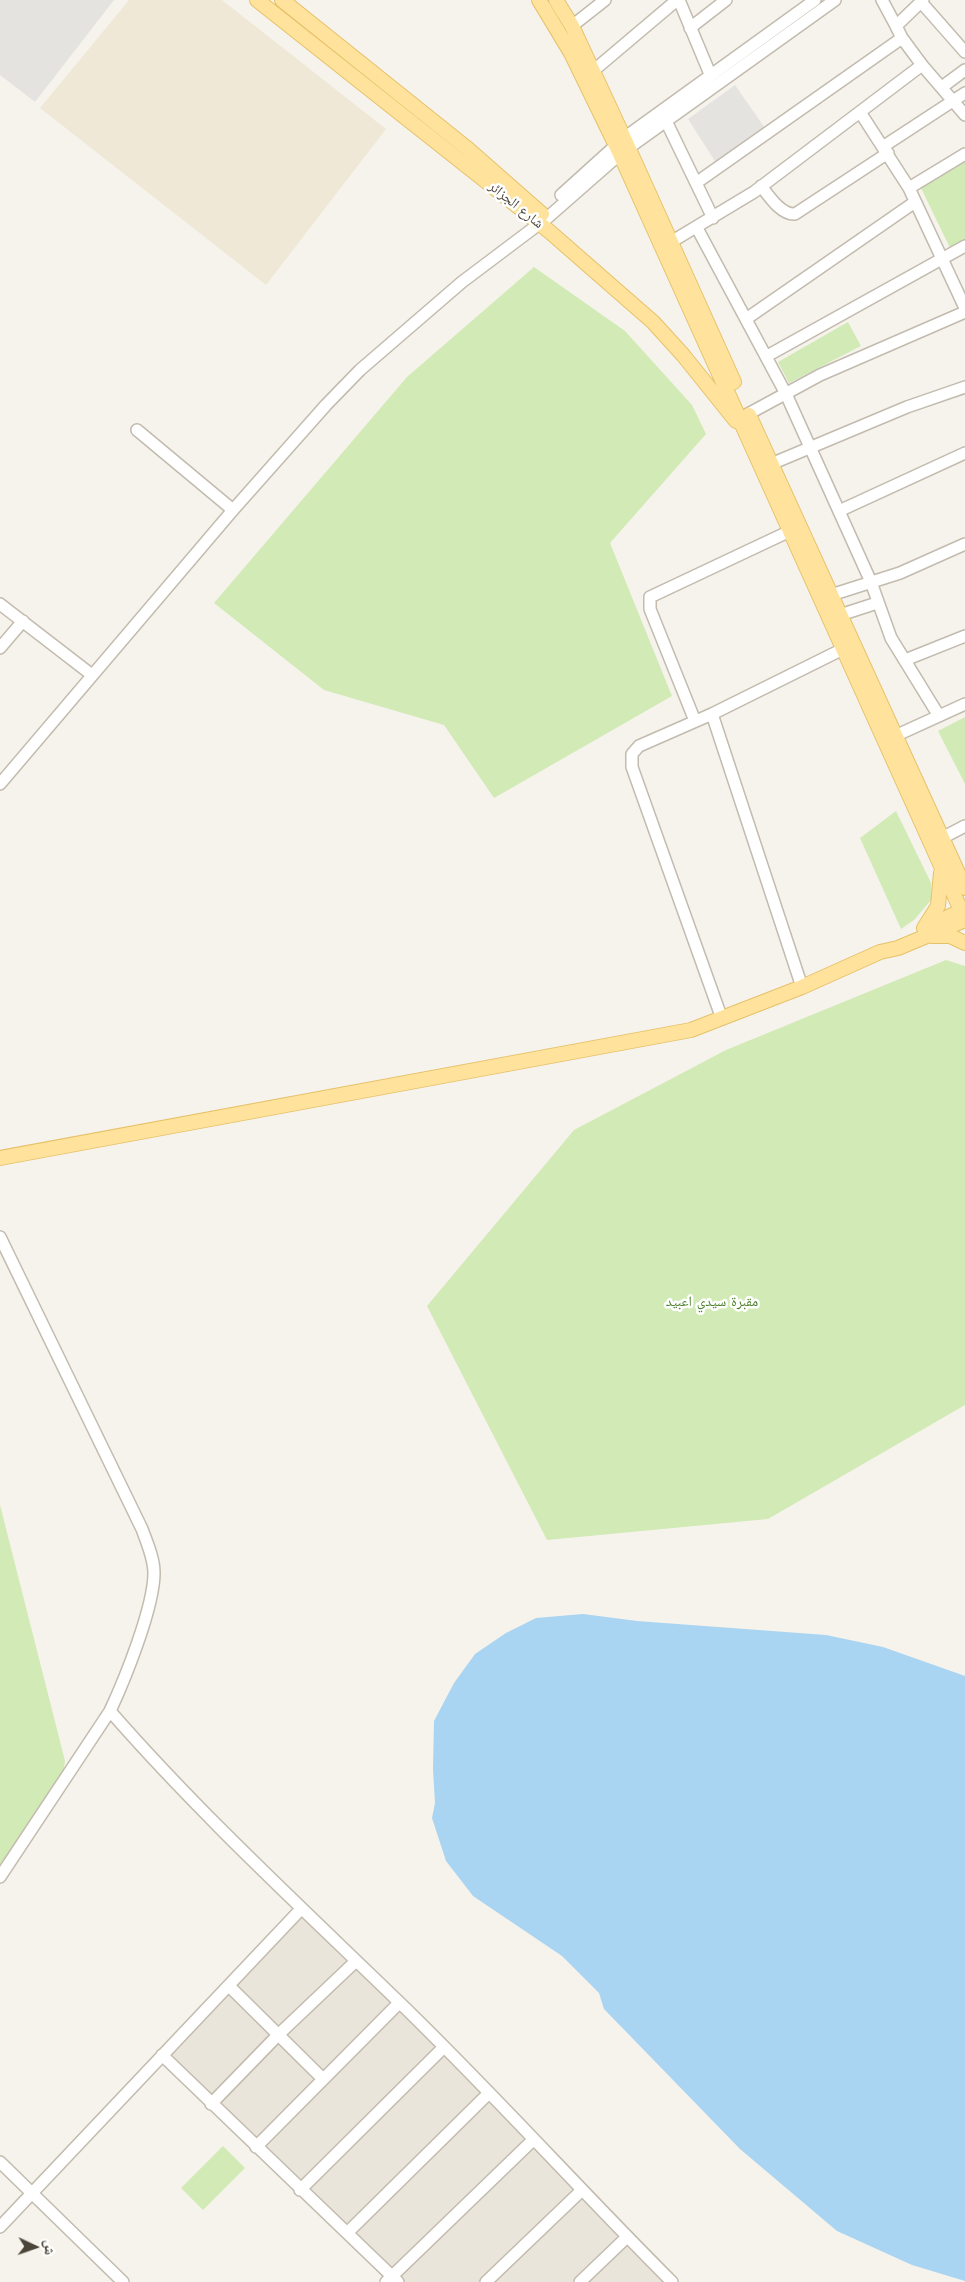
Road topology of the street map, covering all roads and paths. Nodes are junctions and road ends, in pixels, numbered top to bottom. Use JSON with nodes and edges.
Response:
{"nodes":[{"id":1,"x":257,"y":0,"type":"edge"},
{"id":2,"x":282,"y":0,"type":"edge"},
{"id":3,"x":539,"y":0,"type":"edge"},
{"id":4,"x":556,"y":0,"type":"edge"},
{"id":5,"x":605,"y":0,"type":"edge"},
{"id":6,"x":678,"y":0,"type":"edge"},
{"id":7,"x":726,"y":0,"type":"edge"},
{"id":8,"x":815,"y":0,"type":"edge"},
{"id":9,"x":835,"y":0,"type":"edge"},
{"id":10,"x":882,"y":0,"type":"edge"},
{"id":11,"x":922,"y":1,"type":"edge"},
{"id":12,"x":572,"y":26,"type":"junction"},
{"id":13,"x":896,"y":26,"type":"junction"},
{"id":14,"x":690,"y":28,"type":"junction"},
{"id":15,"x":902,"y":38,"type":"junction"},
{"id":16,"x":965,"y":52,"type":"edge"},
{"id":17,"x":922,"y":65,"type":"junction"},
{"id":18,"x":965,"y":70,"type":"edge"},
{"id":19,"x":593,"y":71,"type":"junction"},
{"id":20,"x":710,"y":74,"type":"junction"},
{"id":21,"x":942,"y":87,"type":"junction"},
{"id":22,"x":965,"y":93,"type":"edge"},
{"id":23,"x":953,"y":101,"type":"junction"},
{"id":24,"x":860,"y":112,"type":"junction"},
{"id":25,"x":965,"y":115,"type":"edge"},
{"id":26,"x":666,"y":121,"type":"junction"},
{"id":27,"x":622,"y":146,"type":"junction"},
{"id":28,"x":886,"y":149,"type":"junction"},
{"id":29,"x":965,"y":154,"type":"edge"},
{"id":30,"x":696,"y":183,"type":"junction"},
{"id":31,"x":761,"y":186,"type":"junction"},
{"id":32,"x":910,"y":188,"type":"junction"},
{"id":33,"x":915,"y":202,"type":"junction"},
{"id":34,"x":713,"y":218,"type":"junction"},
{"id":35,"x":538,"y":222,"type":"junction"},
{"id":36,"x":697,"y":228,"type":"junction"},
{"id":37,"x":671,"y":242,"type":"junction"},
{"id":38,"x":965,"y":246,"type":"edge"},
{"id":39,"x":941,"y":260,"type":"junction"},
{"id":40,"x":965,"y":310,"type":"edge"},
{"id":41,"x":746,"y":319,"type":"junction"},
{"id":42,"x":766,"y":356,"type":"junction"},
{"id":43,"x":965,"y":387,"type":"edge"},
{"id":44,"x":786,"y":394,"type":"junction"},
{"id":45,"x":732,"y":401,"type":"junction"},
{"id":46,"x":750,"y":426,"type":"junction"},
{"id":47,"x":137,"y":430,"type":"dead end"},
{"id":48,"x":810,"y":448,"type":"junction"},
{"id":49,"x":965,"y":453,"type":"edge"},
{"id":50,"x":771,"y":464,"type":"junction"},
{"id":51,"x":233,"y":510,"type":"junction"},
{"id":52,"x":839,"y":511,"type":"junction"},
{"id":53,"x":790,"y":531,"type":"junction"},
{"id":54,"x":965,"y":544,"type":"edge"},
{"id":55,"x":871,"y":582,"type":"junction"},
{"id":56,"x":831,"y":595,"type":"junction"},
{"id":57,"x":877,"y":603,"type":"junction"},
{"id":58,"x":0,"y":604,"type":"edge"},
{"id":59,"x":840,"y":615,"type":"junction"},
{"id":60,"x":22,"y":621,"type":"junction"},
{"id":61,"x":965,"y":636,"type":"edge"},
{"id":62,"x":0,"y":648,"type":"edge"},
{"id":63,"x":843,"y":649,"type":"junction"},
{"id":64,"x":904,"y":660,"type":"junction"},
{"id":65,"x":92,"y":674,"type":"junction"},
{"id":66,"x":965,"y":704,"type":"edge"},
{"id":67,"x":712,"y":714,"type":"junction"},
{"id":68,"x":939,"y":716,"type":"junction"},
{"id":69,"x":696,"y":721,"type":"junction"},
{"id":70,"x":895,"y":736,"type":"junction"},
{"id":71,"x":0,"y":784,"type":"edge"},
{"id":72,"x":965,"y":826,"type":"edge"},
{"id":73,"x":942,"y":838,"type":"junction"},
{"id":74,"x":940,"y":867,"type":"junction"},
{"id":75,"x":965,"y":888,"type":"edge"},
{"id":76,"x":964,"y":915,"type":"edge"},
{"id":77,"x":925,"y":933,"type":"junction"},
{"id":78,"x":965,"y":943,"type":"edge"},
{"id":79,"x":802,"y":987,"type":"junction"},
{"id":80,"x":722,"y":1019,"type":"junction"},
{"id":81,"x":0,"y":1158,"type":"edge"},
{"id":82,"x":0,"y":1237,"type":"edge"},
{"id":83,"x":110,"y":1711,"type":"junction"},
{"id":84,"x":0,"y":1877,"type":"edge"},
{"id":85,"x":301,"y":1909,"type":"junction"},
{"id":86,"x":356,"y":1961,"type":"junction"},
{"id":87,"x":229,"y":1986,"type":"junction"},
{"id":88,"x":399,"y":2002,"type":"junction"},
{"id":89,"x":278,"y":2035,"type":"junction"},
{"id":90,"x":444,"y":2047,"type":"junction"},
{"id":91,"x":162,"y":2055,"type":"junction"},
{"id":92,"x":322,"y":2078,"type":"junction"},
{"id":93,"x":489,"y":2093,"type":"junction"},
{"id":94,"x":211,"y":2104,"type":"junction"},
{"id":95,"x":533,"y":2140,"type":"junction"},
{"id":96,"x":256,"y":2147,"type":"junction"},
{"id":97,"x":0,"y":2162,"type":"edge"},
{"id":98,"x":300,"y":2190,"type":"junction"},
{"id":99,"x":581,"y":2191,"type":"junction"},
{"id":100,"x":32,"y":2195,"type":"junction"},
{"id":101,"x":0,"y":2227,"type":"edge"},
{"id":102,"x":347,"y":2233,"type":"junction"},
{"id":103,"x":627,"y":2237,"type":"junction"},
{"id":104,"x":392,"y":2280,"type":"edge"},
{"id":105,"x":671,"y":2281,"type":"edge"},
{"id":106,"x":123,"y":2282,"type":"edge"},
{"id":107,"x":486,"y":2282,"type":"edge"},
{"id":108,"x":580,"y":2282,"type":"edge"}],
"edges":[{"from":1,"to":35,"type":"main road","name":"شارع الجزائر"},
{"from":2,"to":35,"type":"main road","name":"شارع الجزائر"},
{"from":3,"to":27,"type":"main road"},
{"from":4,"to":12,"type":"main road"},
{"from":5,"to":12,"type":"street"},
{"from":6,"to":14,"type":"street"},
{"from":6,"to":19,"type":"street"},
{"from":7,"to":14,"type":"street"},
{"from":8,"to":20,"type":"street"},
{"from":9,"to":26,"type":"street"},
{"from":10,"to":13,"type":"street"},
{"from":11,"to":13,"type":"street"},
{"from":11,"to":16,"type":"street"},
{"from":12,"to":19,"type":"main road"},
{"from":13,"to":15,"type":"street"},
{"from":14,"to":20,"type":"street"},
{"from":15,"to":17,"type":"street"},
{"from":15,"to":30,"type":"street"},
{"from":17,"to":21,"type":"street"},
{"from":17,"to":24,"type":"street"},
{"from":18,"to":21,"type":"street"},
{"from":19,"to":27,"type":"main road"},
{"from":20,"to":27,"type":"street"},
{"from":21,"to":23,"type":"street"},
{"from":22,"to":23,"type":"street"},
{"from":23,"to":25,"type":"street"},
{"from":23,"to":28,"type":"street"},
{"from":24,"to":28,"type":"street"},
{"from":24,"to":31,"type":"street"},
{"from":26,"to":27,"type":"street"},
{"from":26,"to":30,"type":"street"},
{"from":27,"to":35,"type":"street"},
{"from":27,"to":37,"type":"main road"},
{"from":27,"to":45,"type":"main road"},
{"from":28,"to":31,"type":"street"},
{"from":28,"to":32,"type":"street"},
{"from":29,"to":32,"type":"street"},
{"from":30,"to":34,"type":"street"},
{"from":31,"to":34,"type":"street"},
{"from":32,"to":33,"type":"street"},
{"from":33,"to":39,"type":"street"},
{"from":33,"to":41,"type":"street"},
{"from":34,"to":36,"type":"street"},
{"from":35,"to":45,"type":"main road","name":"شارع الجزائر"},
{"from":35,"to":46,"type":"main road","name":"شارع الجزائر"},
{"from":35,"to":51,"type":"street"},
{"from":36,"to":37,"type":"street"},
{"from":36,"to":41,"type":"street"},
{"from":37,"to":46,"type":"main road"},
{"from":38,"to":39,"type":"street"},
{"from":39,"to":40,"type":"street"},
{"from":39,"to":42,"type":"street"},
{"from":40,"to":44,"type":"street"},
{"from":41,"to":42,"type":"street"},
{"from":42,"to":44,"type":"street"},
{"from":43,"to":48,"type":"street"},
{"from":44,"to":46,"type":"street"},
{"from":44,"to":48,"type":"street"},
{"from":45,"to":46,"type":"main road"},
{"from":46,"to":50,"type":"main road"},
{"from":46,"to":53,"type":"main road"},
{"from":47,"to":51,"type":"street"},
{"from":48,"to":50,"type":"street"},
{"from":48,"to":52,"type":"street"},
{"from":49,"to":52,"type":"street"},
{"from":50,"to":56,"type":"main road"},
{"from":51,"to":65,"type":"street"},
{"from":52,"to":55,"type":"street"},
{"from":53,"to":63,"type":"main road"},
{"from":53,"to":69,"type":"street"},
{"from":54,"to":55,"type":"street"},
{"from":55,"to":56,"type":"street"},
{"from":55,"to":57,"type":"street"},
{"from":56,"to":59,"type":"main road"},
{"from":57,"to":59,"type":"street"},
{"from":57,"to":64,"type":"street"},
{"from":58,"to":60,"type":"street"},
{"from":59,"to":70,"type":"main road"},
{"from":60,"to":62,"type":"street"},
{"from":60,"to":65,"type":"street"},
{"from":61,"to":64,"type":"street"},
{"from":63,"to":67,"type":"street"},
{"from":63,"to":74,"type":"main road"},
{"from":64,"to":68,"type":"street"},
{"from":65,"to":71,"type":"street"},
{"from":66,"to":68,"type":"street"},
{"from":67,"to":69,"type":"street"},
{"from":67,"to":79,"type":"street"},
{"from":68,"to":70,"type":"street"},
{"from":69,"to":80,"type":"street"},
{"from":70,"to":73,"type":"main road"},
{"from":72,"to":73,"type":"street"},
{"from":73,"to":75,"type":"main road"},
{"from":74,"to":76,"type":"main road"},
{"from":74,"to":77,"type":"main road"},
{"from":76,"to":77,"type":"main road"},
{"from":77,"to":78,"type":"main road"},
{"from":77,"to":79,"type":"main road"},
{"from":79,"to":80,"type":"main road"},
{"from":80,"to":81,"type":"main road"},
{"from":82,"to":83,"type":"street"},
{"from":83,"to":84,"type":"street"},
{"from":83,"to":85,"type":"street"},
{"from":85,"to":86,"type":"street"},
{"from":85,"to":87,"type":"street"},
{"from":86,"to":88,"type":"street"},
{"from":86,"to":89,"type":"street"},
{"from":87,"to":89,"type":"street"},
{"from":87,"to":91,"type":"street"},
{"from":88,"to":90,"type":"street"},
{"from":88,"to":92,"type":"street"},
{"from":89,"to":92,"type":"street"},
{"from":89,"to":94,"type":"street"},
{"from":90,"to":93,"type":"street"},
{"from":90,"to":98,"type":"street"},
{"from":91,"to":94,"type":"street"},
{"from":91,"to":100,"type":"street"},
{"from":92,"to":96,"type":"street"},
{"from":93,"to":95,"type":"street"},
{"from":93,"to":102,"type":"street"},
{"from":94,"to":96,"type":"street"},
{"from":95,"to":99,"type":"street"},
{"from":95,"to":104,"type":"street"},
{"from":96,"to":98,"type":"street"},
{"from":97,"to":100,"type":"street"},
{"from":98,"to":102,"type":"street"},
{"from":99,"to":103,"type":"street"},
{"from":99,"to":107,"type":"street"},
{"from":100,"to":101,"type":"street"},
{"from":100,"to":106,"type":"street"},
{"from":102,"to":104,"type":"street"},
{"from":103,"to":105,"type":"street"},
{"from":103,"to":108,"type":"street"}]}
